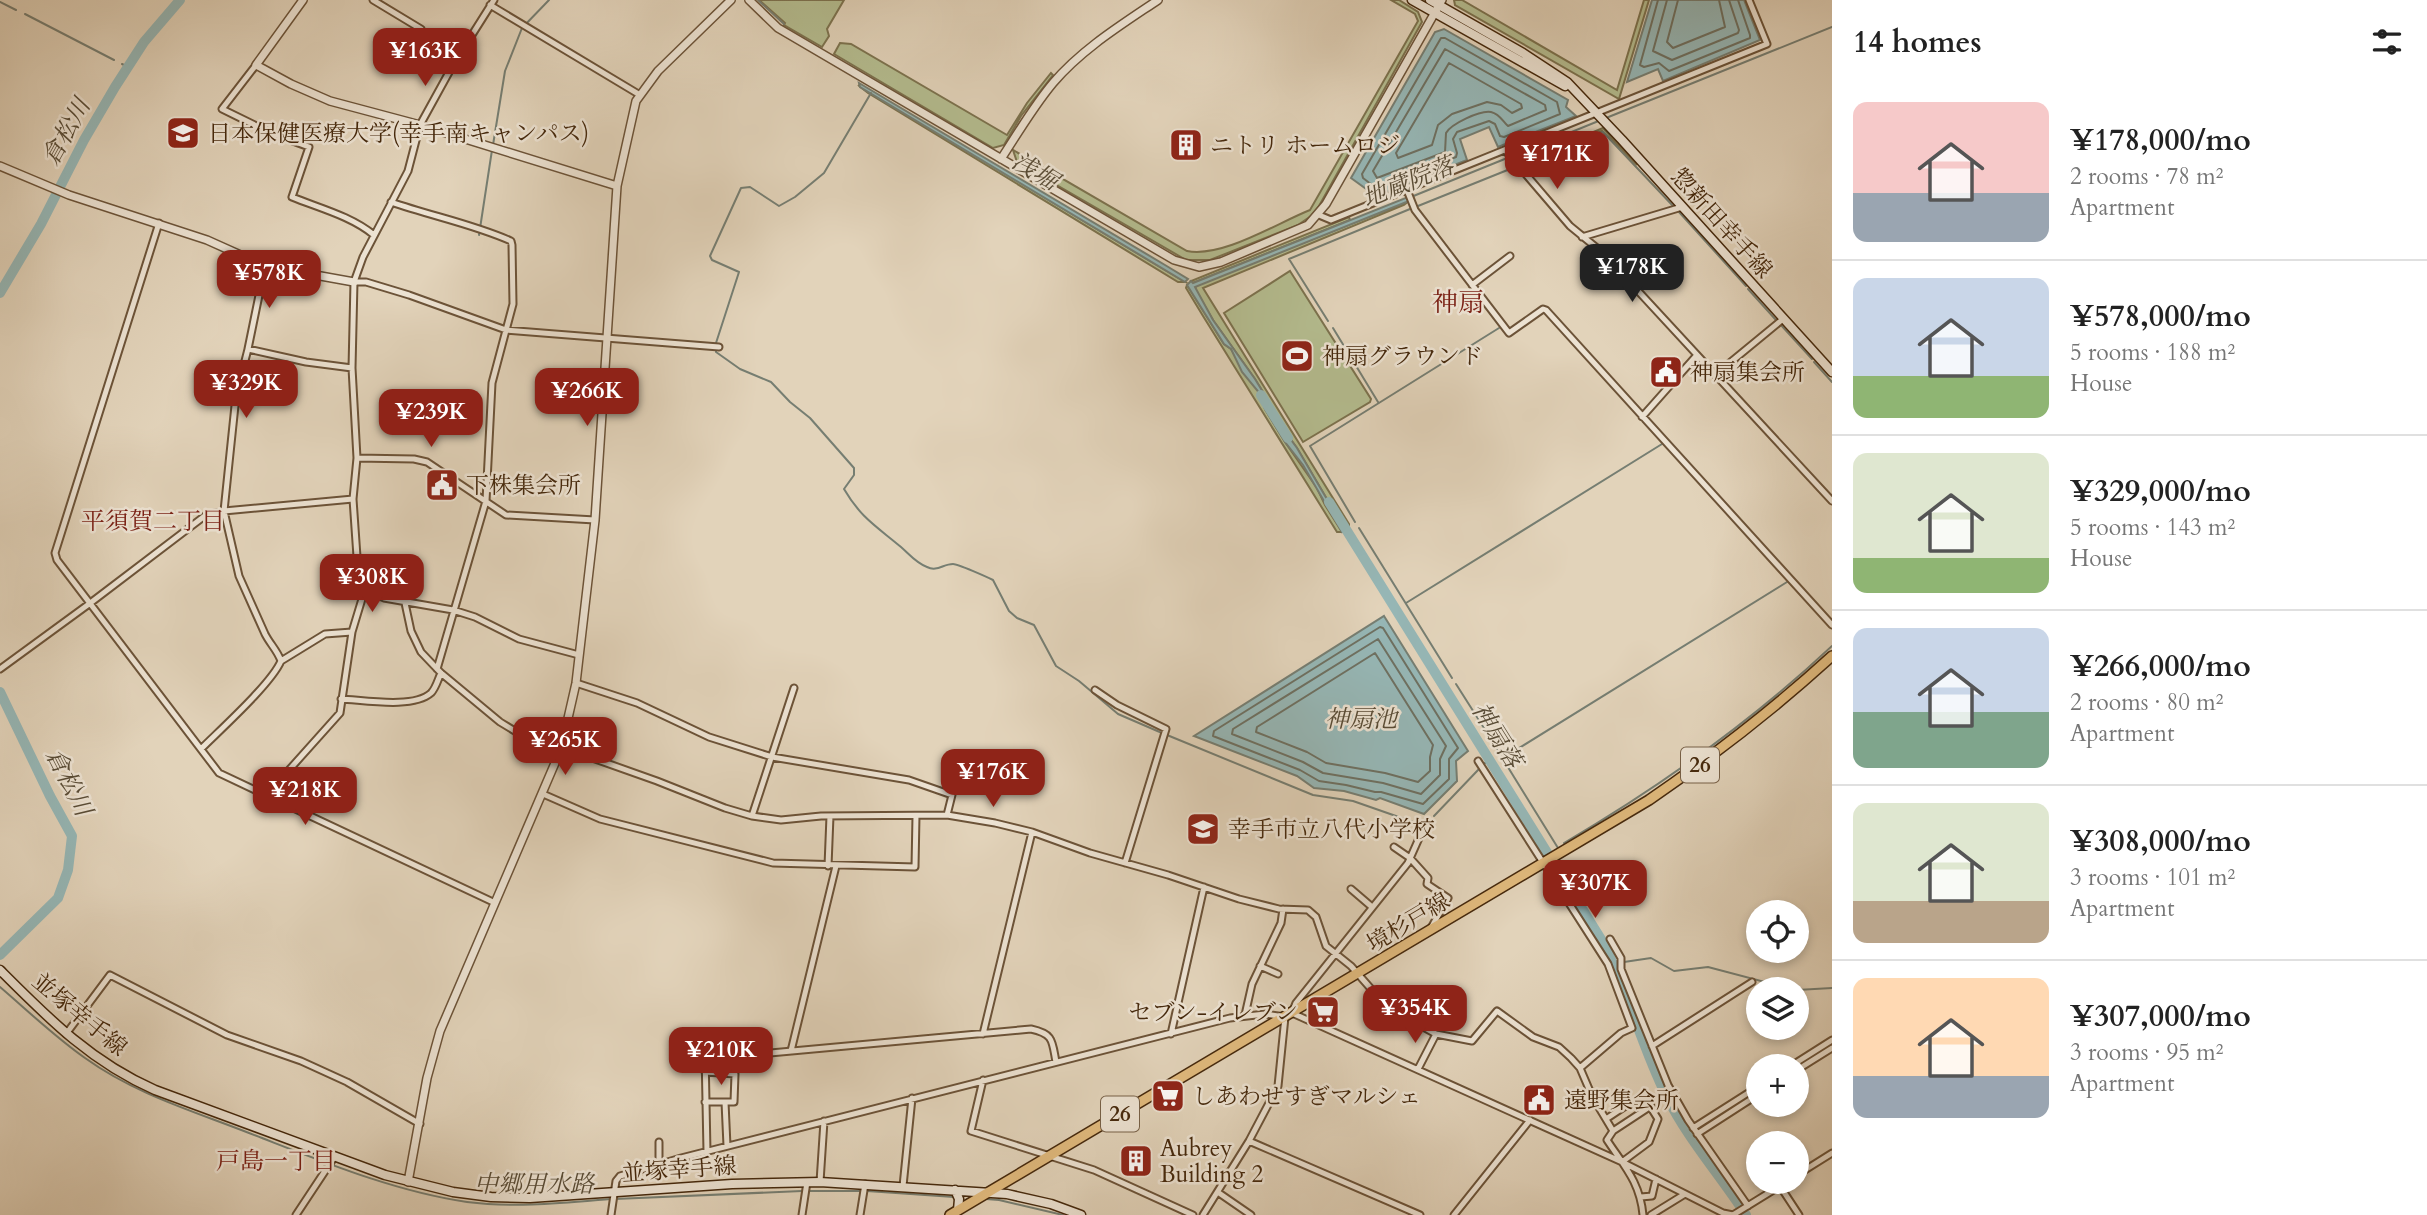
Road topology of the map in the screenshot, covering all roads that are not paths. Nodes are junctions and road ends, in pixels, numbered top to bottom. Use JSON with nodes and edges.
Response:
{"nodes":[{"id":1,"x":303,"y":0,"type":"edge"},
{"id":2,"x":373,"y":0,"type":"edge"},
{"id":3,"x":731,"y":0,"type":"edge"},
{"id":4,"x":749,"y":0,"type":"edge"},
{"id":5,"x":1158,"y":0,"type":"edge"},
{"id":6,"x":1412,"y":0,"type":"edge"},
{"id":7,"x":1430,"y":0,"type":"edge"},
{"id":8,"x":1749,"y":0,"type":"edge"},
{"id":9,"x":492,"y":2,"type":"edge"},
{"id":10,"x":1438,"y":6,"type":"edge"},
{"id":11,"x":256,"y":65,"type":"junction"},
{"id":12,"x":453,"y":65,"type":"junction"},
{"id":13,"x":640,"y":94,"type":"junction"},
{"id":14,"x":1600,"y":117,"type":"junction"},
{"id":15,"x":420,"y":125,"type":"junction"},
{"id":16,"x":1505,"y":150,"type":"junction"},
{"id":17,"x":1001,"y":159,"type":"junction"},
{"id":18,"x":0,"y":166,"type":"edge"},
{"id":19,"x":617,"y":186,"type":"junction"},
{"id":20,"x":1407,"y":190,"type":"junction"},
{"id":21,"x":391,"y":202,"type":"junction"},
{"id":22,"x":1682,"y":207,"type":"junction"},
{"id":23,"x":1318,"y":215,"type":"junction"},
{"id":24,"x":159,"y":223,"type":"junction"},
{"id":25,"x":373,"y":236,"type":"junction"},
{"id":26,"x":1582,"y":237,"type":"junction"},
{"id":27,"x":1510,"y":256,"type":"dead end"},
{"id":28,"x":265,"y":266,"type":"junction"},
{"id":29,"x":354,"y":282,"type":"junction"},
{"id":30,"x":1472,"y":285,"type":"junction"},
{"id":31,"x":1783,"y":319,"type":"junction"},
{"id":32,"x":506,"y":330,"type":"junction"},
{"id":33,"x":606,"y":338,"type":"junction"},
{"id":34,"x":719,"y":346,"type":"dead end"},
{"id":35,"x":248,"y":349,"type":"junction"},
{"id":36,"x":1697,"y":355,"type":"junction"},
{"id":37,"x":352,"y":368,"type":"junction"},
{"id":38,"x":1832,"y":372,"type":"edge"},
{"id":39,"x":1715,"y":375,"type":"junction"},
{"id":40,"x":1642,"y":417,"type":"junction"},
{"id":41,"x":357,"y":458,"type":"junction"},
{"id":42,"x":353,"y":499,"type":"junction"},
{"id":43,"x":486,"y":501,"type":"junction"},
{"id":44,"x":1832,"y":501,"type":"edge"},
{"id":45,"x":225,"y":511,"type":"junction"},
{"id":46,"x":595,"y":520,"type":"junction"},
{"id":47,"x":365,"y":589,"type":"junction"},
{"id":48,"x":89,"y":604,"type":"junction"},
{"id":49,"x":405,"y":604,"type":"junction"},
{"id":50,"x":453,"y":610,"type":"junction"},
{"id":51,"x":1832,"y":625,"type":"edge"},
{"id":52,"x":352,"y":632,"type":"junction"},
{"id":53,"x":579,"y":654,"type":"junction"},
{"id":54,"x":1832,"y":656,"type":"edge"},
{"id":55,"x":281,"y":661,"type":"junction"},
{"id":56,"x":2,"y":668,"type":"edge"},
{"id":57,"x":439,"y":671,"type":"junction"},
{"id":58,"x":576,"y":683,"type":"junction"},
{"id":59,"x":794,"y":688,"type":"dead end"},
{"id":60,"x":1095,"y":690,"type":"dead end"},
{"id":61,"x":341,"y":699,"type":"junction"},
{"id":62,"x":201,"y":749,"type":"junction"},
{"id":63,"x":561,"y":749,"type":"junction"},
{"id":64,"x":772,"y":758,"type":"junction"},
{"id":65,"x":1479,"y":761,"type":"dead end"},
{"id":66,"x":543,"y":794,"type":"junction"},
{"id":67,"x":275,"y":799,"type":"junction"},
{"id":68,"x":947,"y":815,"type":"junction"},
{"id":69,"x":752,"y":816,"type":"junction"},
{"id":70,"x":830,"y":816,"type":"junction"},
{"id":71,"x":916,"y":816,"type":"junction"},
{"id":72,"x":1424,"y":827,"type":"dead end"},
{"id":73,"x":1032,"y":832,"type":"junction"},
{"id":74,"x":1394,"y":847,"type":"dead end"},
{"id":75,"x":1410,"y":858,"type":"junction"},
{"id":76,"x":1423,"y":862,"type":"dead end"},
{"id":77,"x":1125,"y":863,"type":"junction"},
{"id":78,"x":1544,"y":863,"type":"junction"},
{"id":79,"x":828,"y":866,"type":"junction"},
{"id":80,"x":836,"y":866,"type":"junction"},
{"id":81,"x":1418,"y":869,"type":"junction"},
{"id":82,"x":1204,"y":887,"type":"junction"},
{"id":83,"x":1351,"y":889,"type":"dead end"},
{"id":84,"x":494,"y":902,"type":"junction"},
{"id":85,"x":1372,"y":907,"type":"junction"},
{"id":86,"x":1283,"y":909,"type":"junction"},
{"id":87,"x":1429,"y":932,"type":"junction"},
{"id":88,"x":1610,"y":939,"type":"dead end"},
{"id":89,"x":1335,"y":953,"type":"junction"},
{"id":90,"x":1260,"y":966,"type":"junction"},
{"id":91,"x":1621,"y":969,"type":"junction"},
{"id":92,"x":0,"y":970,"type":"edge"},
{"id":93,"x":1612,"y":972,"type":"junction"},
{"id":94,"x":1278,"y":974,"type":"dead end"},
{"id":95,"x":1357,"y":975,"type":"junction"},
{"id":96,"x":1746,"y":986,"type":"edge"},
{"id":97,"x":1245,"y":1015,"type":"junction"},
{"id":98,"x":1288,"y":1015,"type":"junction"},
{"id":99,"x":66,"y":1034,"type":"junction"},
{"id":100,"x":983,"y":1034,"type":"junction"},
{"id":101,"x":1171,"y":1034,"type":"junction"},
{"id":102,"x":1436,"y":1034,"type":"junction"},
{"id":103,"x":1832,"y":1040,"type":"edge"},
{"id":104,"x":1652,"y":1046,"type":"junction"},
{"id":105,"x":1832,"y":1048,"type":"edge"},
{"id":106,"x":791,"y":1051,"type":"junction"},
{"id":107,"x":683,"y":1052,"type":"dead end"},
{"id":108,"x":705,"y":1052,"type":"junction"},
{"id":109,"x":1809,"y":1055,"type":"edge"},
{"id":110,"x":1056,"y":1062,"type":"junction"},
{"id":111,"x":1809,"y":1062,"type":"edge"},
{"id":112,"x":1580,"y":1068,"type":"junction"},
{"id":113,"x":1418,"y":1069,"type":"junction"},
{"id":114,"x":705,"y":1072,"type":"junction"},
{"id":115,"x":983,"y":1080,"type":"junction"},
{"id":116,"x":1746,"y":1095,"type":"edge"},
{"id":117,"x":912,"y":1098,"type":"junction"},
{"id":118,"x":705,"y":1102,"type":"junction"},
{"id":119,"x":725,"y":1102,"type":"junction"},
{"id":120,"x":1746,"y":1102,"type":"edge"},
{"id":121,"x":1651,"y":1106,"type":"junction"},
{"id":122,"x":1606,"y":1119,"type":"junction"},
{"id":123,"x":1530,"y":1120,"type":"junction"},
{"id":124,"x":824,"y":1121,"type":"junction"},
{"id":125,"x":420,"y":1124,"type":"junction"},
{"id":126,"x":1613,"y":1130,"type":"junction"},
{"id":127,"x":1695,"y":1131,"type":"junction"},
{"id":128,"x":1249,"y":1141,"type":"junction"},
{"id":129,"x":659,"y":1142,"type":"dead end"},
{"id":130,"x":727,"y":1146,"type":"junction"},
{"id":131,"x":707,"y":1152,"type":"junction"},
{"id":132,"x":1832,"y":1153,"type":"edge"},
{"id":133,"x":1050,"y":1155,"type":"junction"},
{"id":134,"x":332,"y":1162,"type":"junction"},
{"id":135,"x":1622,"y":1162,"type":"junction"},
{"id":136,"x":659,"y":1164,"type":"junction"},
{"id":137,"x":1809,"y":1167,"type":"edge"},
{"id":138,"x":1656,"y":1179,"type":"junction"},
{"id":139,"x":408,"y":1182,"type":"junction"},
{"id":140,"x":807,"y":1182,"type":"junction"},
{"id":141,"x":820,"y":1182,"type":"junction"},
{"id":142,"x":865,"y":1184,"type":"junction"},
{"id":143,"x":903,"y":1186,"type":"junction"},
{"id":144,"x":955,"y":1190,"type":"junction"},
{"id":145,"x":988,"y":1192,"type":"junction"},
{"id":146,"x":614,"y":1193,"type":"junction"},
{"id":147,"x":1219,"y":1193,"type":"junction"},
{"id":148,"x":1685,"y":1194,"type":"junction"},
{"id":149,"x":1767,"y":1194,"type":"edge"},
{"id":150,"x":1785,"y":1194,"type":"edge"},
{"id":151,"x":1641,"y":1196,"type":"junction"},
{"id":152,"x":1747,"y":1206,"type":"junction"},
{"id":153,"x":954,"y":1213,"type":"edge"},
{"id":154,"x":296,"y":1215,"type":"edge"},
{"id":155,"x":611,"y":1215,"type":"edge"},
{"id":156,"x":802,"y":1215,"type":"edge"},
{"id":157,"x":860,"y":1215,"type":"edge"},
{"id":158,"x":1081,"y":1215,"type":"edge"},
{"id":159,"x":1193,"y":1215,"type":"edge"},
{"id":160,"x":1203,"y":1215,"type":"edge"},
{"id":161,"x":1251,"y":1215,"type":"edge"},
{"id":162,"x":1420,"y":1215,"type":"edge"},
{"id":163,"x":1454,"y":1215,"type":"edge"},
{"id":164,"x":1643,"y":1215,"type":"edge"},
{"id":165,"x":1651,"y":1215,"type":"edge"},
{"id":166,"x":1733,"y":1215,"type":"edge"},
{"id":167,"x":1751,"y":1215,"type":"edge"},
{"id":168,"x":1798,"y":1215,"type":"edge"}],
"edges":[{"from":1,"to":11,"type":"street"},
{"from":2,"to":12,"type":"street"},
{"from":3,"to":13,"type":"street"},
{"from":4,"to":17,"type":"street"},
{"from":5,"to":17,"type":"street"},
{"from":6,"to":10,"type":"main road","name":"惣新田幸手線"},
{"from":7,"to":10,"type":"main road","name":"惣新田幸手線"},
{"from":8,"to":14,"type":"street"},
{"from":9,"to":12,"type":"street"},
{"from":9,"to":13,"type":"street"},
{"from":10,"to":14,"type":"main road","name":"惣新田幸手線"},
{"from":10,"to":23,"type":"street"},
{"from":11,"to":15,"type":"street"},
{"from":11,"to":25,"type":"street"},
{"from":12,"to":15,"type":"street"},
{"from":13,"to":19,"type":"street"},
{"from":14,"to":16,"type":"street"},
{"from":14,"to":22,"type":"main road","name":"惣新田幸手線"},
{"from":15,"to":19,"type":"street"},
{"from":15,"to":21,"type":"street"},
{"from":16,"to":20,"type":"street"},
{"from":16,"to":26,"type":"street"},
{"from":17,"to":23,"type":"street"},
{"from":18,"to":24,"type":"street"},
{"from":19,"to":33,"type":"street"},
{"from":20,"to":23,"type":"street"},
{"from":20,"to":30,"type":"street"},
{"from":21,"to":25,"type":"street"},
{"from":21,"to":32,"type":"street"},
{"from":22,"to":26,"type":"street"},
{"from":22,"to":31,"type":"main road","name":"惣新田幸手線"},
{"from":24,"to":28,"type":"street"},
{"from":24,"to":48,"type":"street"},
{"from":25,"to":29,"type":"street"},
{"from":26,"to":36,"type":"street"},
{"from":27,"to":30,"type":"street"},
{"from":28,"to":29,"type":"street"},
{"from":28,"to":35,"type":"street"},
{"from":29,"to":32,"type":"street"},
{"from":29,"to":37,"type":"street"},
{"from":30,"to":40,"type":"street"},
{"from":31,"to":38,"type":"main road","name":"惣新田幸手線"},
{"from":31,"to":39,"type":"street"},
{"from":32,"to":33,"type":"street"},
{"from":32,"to":43,"type":"street"},
{"from":33,"to":34,"type":"street"},
{"from":33,"to":46,"type":"street"},
{"from":35,"to":37,"type":"street"},
{"from":35,"to":45,"type":"street"},
{"from":36,"to":39,"type":"street"},
{"from":36,"to":40,"type":"street"},
{"from":37,"to":41,"type":"street"},
{"from":39,"to":44,"type":"street"},
{"from":40,"to":51,"type":"street"},
{"from":41,"to":42,"type":"street"},
{"from":41,"to":43,"type":"street"},
{"from":42,"to":45,"type":"street"},
{"from":42,"to":47,"type":"street"},
{"from":43,"to":46,"type":"street"},
{"from":43,"to":50,"type":"street"},
{"from":45,"to":48,"type":"street"},
{"from":45,"to":55,"type":"street"},
{"from":46,"to":53,"type":"street"},
{"from":47,"to":49,"type":"street"},
{"from":47,"to":52,"type":"street"},
{"from":48,"to":56,"type":"street"},
{"from":48,"to":62,"type":"street"},
{"from":49,"to":50,"type":"street"},
{"from":49,"to":57,"type":"street"},
{"from":50,"to":53,"type":"street"},
{"from":50,"to":57,"type":"street"},
{"from":52,"to":55,"type":"street"},
{"from":52,"to":61,"type":"street"},
{"from":53,"to":58,"type":"street"},
{"from":54,"to":78,"type":"main road","name":"境杉戸線","number":"26"},
{"from":55,"to":62,"type":"street"},
{"from":57,"to":61,"type":"street"},
{"from":57,"to":63,"type":"street"},
{"from":58,"to":63,"type":"street"},
{"from":58,"to":64,"type":"street"},
{"from":59,"to":64,"type":"street"},
{"from":60,"to":77,"type":"street"},
{"from":61,"to":67,"type":"street"},
{"from":62,"to":67,"type":"street"},
{"from":63,"to":66,"type":"street"},
{"from":63,"to":69,"type":"street"},
{"from":64,"to":68,"type":"street"},
{"from":64,"to":69,"type":"street"},
{"from":65,"to":78,"type":"street"},
{"from":66,"to":79,"type":"street"},
{"from":66,"to":84,"type":"street"},
{"from":67,"to":84,"type":"street"},
{"from":68,"to":71,"type":"street"},
{"from":68,"to":73,"type":"street"},
{"from":69,"to":70,"type":"street"},
{"from":70,"to":71,"type":"street"},
{"from":70,"to":79,"type":"street"},
{"from":71,"to":80,"type":"street"},
{"from":72,"to":75,"type":"street"},
{"from":73,"to":77,"type":"street"},
{"from":73,"to":100,"type":"street"},
{"from":74,"to":75,"type":"street"},
{"from":75,"to":81,"type":"street"},
{"from":75,"to":85,"type":"street"},
{"from":76,"to":81,"type":"street"},
{"from":77,"to":82,"type":"street"},
{"from":78,"to":87,"type":"main road","name":"境杉戸線","number":"26"},
{"from":78,"to":93,"type":"street"},
{"from":79,"to":80,"type":"street"},
{"from":80,"to":106,"type":"street"},
{"from":81,"to":87,"type":"street"},
{"from":82,"to":86,"type":"street"},
{"from":82,"to":101,"type":"street"},
{"from":83,"to":85,"type":"street"},
{"from":84,"to":125,"type":"street"},
{"from":85,"to":89,"type":"street"},
{"from":86,"to":89,"type":"street"},
{"from":86,"to":90,"type":"street"},
{"from":87,"to":95,"type":"main road","name":"境杉戸線","number":"26"},
{"from":88,"to":91,"type":"street"},
{"from":89,"to":95,"type":"street"},
{"from":89,"to":98,"type":"street"},
{"from":90,"to":94,"type":"street"},
{"from":90,"to":97,"type":"street"},
{"from":91,"to":93,"type":"street"},
{"from":91,"to":104,"type":"street"},
{"from":92,"to":99,"type":"main road","name":"並塚幸手線"},
{"from":93,"to":112,"type":"street"},
{"from":95,"to":98,"type":"main road","name":"境杉戸線","number":"26"},
{"from":95,"to":102,"type":"street"},
{"from":96,"to":104,"type":"street"},
{"from":97,"to":98,"type":"street"},
{"from":97,"to":101,"type":"street"},
{"from":98,"to":113,"type":"street"},
{"from":98,"to":128,"type":"street"},
{"from":98,"to":133,"type":"main road","name":"境杉戸線","number":"26"},
{"from":99,"to":125,"type":"street"},
{"from":99,"to":134,"type":"main road","name":"並塚幸手線"},
{"from":100,"to":106,"type":"street"},
{"from":100,"to":110,"type":"street"},
{"from":101,"to":110,"type":"street"},
{"from":102,"to":112,"type":"street"},
{"from":102,"to":113,"type":"street"},
{"from":103,"to":109,"type":"street"},
{"from":104,"to":127,"type":"street"},
{"from":105,"to":111,"type":"street"},
{"from":106,"to":108,"type":"street"},
{"from":107,"to":108,"type":"street"},
{"from":108,"to":114,"type":"street"},
{"from":110,"to":115,"type":"street"},
{"from":112,"to":122,"type":"street"},
{"from":113,"to":123,"type":"street"},
{"from":114,"to":118,"type":"street"},
{"from":114,"to":119,"type":"street"},
{"from":115,"to":117,"type":"street"},
{"from":115,"to":133,"type":"street"},
{"from":116,"to":127,"type":"street"},
{"from":117,"to":124,"type":"street"},
{"from":117,"to":143,"type":"street"},
{"from":118,"to":119,"type":"street"},
{"from":118,"to":131,"type":"street"},
{"from":119,"to":130,"type":"street"},
{"from":120,"to":127,"type":"street"},
{"from":121,"to":122,"type":"street"},
{"from":121,"to":126,"type":"street"},
{"from":121,"to":135,"type":"street"},
{"from":122,"to":126,"type":"street"},
{"from":123,"to":135,"type":"street"},
{"from":123,"to":163,"type":"street"},
{"from":124,"to":130,"type":"street"},
{"from":124,"to":141,"type":"street"},
{"from":125,"to":139,"type":"street"},
{"from":126,"to":135,"type":"street"},
{"from":127,"to":152,"type":"street"},
{"from":128,"to":147,"type":"street"},
{"from":128,"to":162,"type":"street"},
{"from":129,"to":136,"type":"street"},
{"from":130,"to":131,"type":"street"},
{"from":131,"to":136,"type":"street"},
{"from":132,"to":137,"type":"street"},
{"from":133,"to":145,"type":"main road","name":"境杉戸線","number":"26"},
{"from":133,"to":159,"type":"street"},
{"from":134,"to":139,"type":"main road","name":"並塚幸手線"},
{"from":134,"to":154,"type":"street"},
{"from":135,"to":138,"type":"street"},
{"from":135,"to":151,"type":"street"},
{"from":136,"to":146,"type":"street"},
{"from":138,"to":148,"type":"street"},
{"from":138,"to":151,"type":"street"},
{"from":139,"to":146,"type":"main road","name":"並塚幸手線"},
{"from":140,"to":141,"type":"main road","name":"並塚幸手線"},
{"from":140,"to":146,"type":"main road","name":"並塚幸手線"},
{"from":140,"to":156,"type":"street"},
{"from":141,"to":142,"type":"main road","name":"並塚幸手線"},
{"from":142,"to":143,"type":"main road","name":"並塚幸手線"},
{"from":142,"to":157,"type":"street"},
{"from":143,"to":144,"type":"main road","name":"並塚幸手線"},
{"from":144,"to":145,"type":"main road","name":"並塚幸手線"},
{"from":144,"to":153,"type":"main road"},
{"from":145,"to":153,"type":"main road","name":"境杉戸線","number":"26"},
{"from":145,"to":158,"type":"main road","name":"並塚幸手線"},
{"from":146,"to":155,"type":"street"},
{"from":147,"to":160,"type":"street"},
{"from":147,"to":161,"type":"street"},
{"from":148,"to":165,"type":"street"},
{"from":148,"to":166,"type":"street"},
{"from":149,"to":152,"type":"street"},
{"from":150,"to":168,"type":"street"},
{"from":151,"to":164,"type":"street"},
{"from":152,"to":166,"type":"street"},
{"from":152,"to":167,"type":"street"}]}
